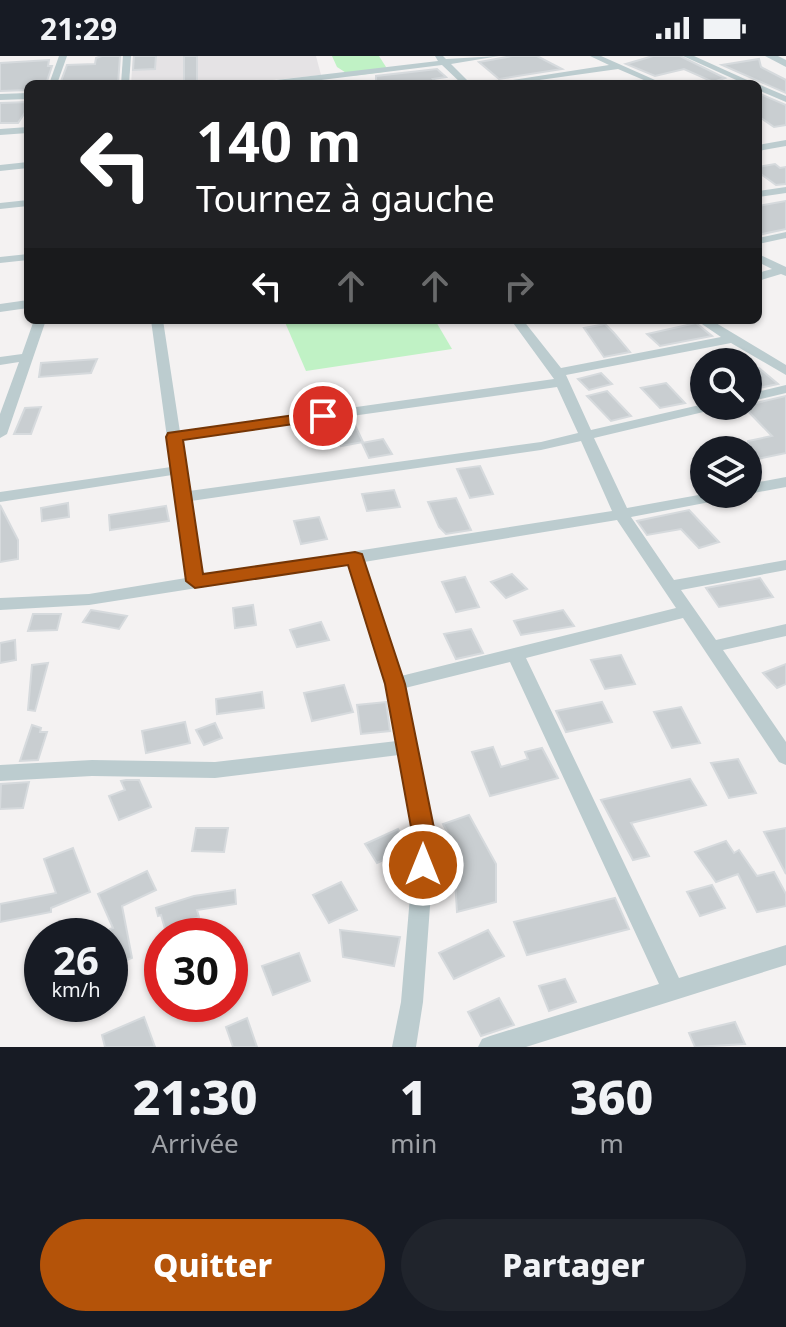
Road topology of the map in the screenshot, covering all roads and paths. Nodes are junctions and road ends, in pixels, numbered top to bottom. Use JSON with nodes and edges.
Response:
{"nodes":[{"id":1,"x":63,"y":56,"type":"edge"},
{"id":2,"x":127,"y":56,"type":"edge"},
{"id":3,"x":495,"y":56,"type":"edge"},
{"id":4,"x":594,"y":56,"type":"edge"},
{"id":5,"x":687,"y":56,"type":"edge"},
{"id":6,"x":770,"y":56,"type":"edge"},
{"id":7,"x":442,"y":59,"type":"edge"},
{"id":8,"x":786,"y":64,"type":"edge"},
{"id":9,"x":616,"y":67,"type":"junction"},
{"id":10,"x":383,"y":70,"type":"junction"},
{"id":11,"x":390,"y":78,"type":"dead end"},
{"id":12,"x":54,"y":80,"type":"edge"},
{"id":13,"x":125,"y":80,"type":"edge"},
{"id":14,"x":333,"y":80,"type":"edge"},
{"id":15,"x":463,"y":80,"type":"edge"},
{"id":16,"x":521,"y":80,"type":"edge"},
{"id":17,"x":650,"y":80,"type":"edge"},
{"id":18,"x":743,"y":80,"type":"edge"},
{"id":19,"x":762,"y":89,"type":"edge"},
{"id":20,"x":24,"y":96,"type":"edge"},
{"id":21,"x":0,"y":97,"type":"edge"},
{"id":22,"x":786,"y":99,"type":"edge"},
{"id":23,"x":24,"y":130,"type":"edge"},
{"id":24,"x":0,"y":132,"type":"edge"},
{"id":25,"x":762,"y":139,"type":"edge"},
{"id":26,"x":786,"y":143,"type":"edge"},
{"id":27,"x":772,"y":146,"type":"junction"},
{"id":28,"x":762,"y":147,"type":"edge"},
{"id":29,"x":24,"y":165,"type":"edge"},
{"id":30,"x":0,"y":168,"type":"edge"},
{"id":31,"x":786,"y":190,"type":"edge"},
{"id":32,"x":762,"y":193,"type":"edge"},
{"id":33,"x":24,"y":203,"type":"edge"},
{"id":34,"x":0,"y":206,"type":"edge"},
{"id":35,"x":786,"y":235,"type":"edge"},
{"id":36,"x":762,"y":240,"type":"edge"},
{"id":37,"x":24,"y":257,"type":"edge"},
{"id":38,"x":762,"y":259,"type":"edge"},
{"id":39,"x":0,"y":260,"type":"edge"},
{"id":40,"x":784,"y":271,"type":"edge"},
{"id":41,"x":762,"y":276,"type":"edge"},
{"id":42,"x":24,"y":305,"type":"edge"},
{"id":43,"x":0,"y":308,"type":"edge"},
{"id":44,"x":39,"y":324,"type":"edge"},
{"id":45,"x":158,"y":324,"type":"edge"},
{"id":46,"x":520,"y":324,"type":"edge"},
{"id":47,"x":708,"y":324,"type":"edge"},
{"id":48,"x":732,"y":339,"type":"junction"},
{"id":49,"x":29,"y":357,"type":"junction"},
{"id":50,"x":0,"y":361,"type":"edge"},
{"id":51,"x":786,"y":371,"type":"edge"},
{"id":52,"x":560,"y":378,"type":"junction"},
{"id":53,"x":786,"y":389,"type":"edge"},
{"id":54,"x":762,"y":395,"type":"edge"},
{"id":55,"x":690,"y":411,"type":"edge"},
{"id":56,"x":0,"y":434,"type":"edge"},
{"id":57,"x":586,"y":434,"type":"junction"},
{"id":58,"x":174,"y":437,"type":"junction"},
{"id":59,"x":179,"y":470,"type":"junction"},
{"id":60,"x":786,"y":482,"type":"edge"},
{"id":61,"x":762,"y":486,"type":"edge"},
{"id":62,"x":0,"y":497,"type":"edge"},
{"id":63,"x":183,"y":497,"type":"junction"},
{"id":64,"x":690,"y":501,"type":"edge"},
{"id":65,"x":622,"y":515,"type":"junction"},
{"id":66,"x":355,"y":558,"type":"junction"},
{"id":67,"x":786,"y":565,"type":"edge"},
{"id":68,"x":195,"y":581,"type":"junction"},
{"id":69,"x":670,"y":586,"type":"junction"},
{"id":70,"x":0,"y":604,"type":"edge"},
{"id":71,"x":687,"y":611,"type":"junction"},
{"id":72,"x":786,"y":630,"type":"edge"},
{"id":73,"x":711,"y":647,"type":"junction"},
{"id":74,"x":515,"y":654,"type":"junction"},
{"id":75,"x":395,"y":684,"type":"junction"},
{"id":76,"x":408,"y":747,"type":"junction"},
{"id":77,"x":784,"y":750,"type":"edge"},
{"id":78,"x":0,"y":773,"type":"edge"},
{"id":79,"x":786,"y":955,"type":"edge"},
{"id":80,"x":674,"y":991,"type":"junction"},
{"id":81,"x":404,"y":1047,"type":"edge"},
{"id":82,"x":490,"y":1047,"type":"edge"}],
"edges":[{"from":1,"to":12,"type":"street"},
{"from":2,"to":13,"type":"street"},
{"from":3,"to":7,"type":"street"},
{"from":4,"to":9,"type":"street"},
{"from":5,"to":18,"type":"street"},
{"from":6,"to":8,"type":"street"},
{"from":7,"to":10,"type":"street"},
{"from":7,"to":15,"type":"street"},
{"from":9,"to":16,"type":"street"},
{"from":9,"to":17,"type":"street"},
{"from":10,"to":11,"type":"street"},
{"from":10,"to":14,"type":"street"},
{"from":19,"to":22,"type":"street"},
{"from":20,"to":21,"type":"street"},
{"from":23,"to":24,"type":"street"},
{"from":25,"to":27,"type":"street"},
{"from":26,"to":27,"type":"street"},
{"from":27,"to":28,"type":"street"},
{"from":29,"to":30,"type":"street"},
{"from":31,"to":32,"type":"street"},
{"from":33,"to":34,"type":"street"},
{"from":35,"to":36,"type":"street"},
{"from":37,"to":39,"type":"street"},
{"from":38,"to":40,"type":"street"},
{"from":40,"to":41,"type":"street"},
{"from":42,"to":43,"type":"street"},
{"from":44,"to":49,"type":"street"},
{"from":45,"to":58,"type":"street"},
{"from":46,"to":52,"type":"street"},
{"from":47,"to":48,"type":"street"},
{"from":48,"to":51,"type":"street"},
{"from":48,"to":52,"type":"street"},
{"from":49,"to":50,"type":"street"},
{"from":49,"to":56,"type":"street"},
{"from":52,"to":57,"type":"street"},
{"from":52,"to":58,"type":"street"},
{"from":53,"to":54,"type":"street"},
{"from":55,"to":57,"type":"street"},
{"from":57,"to":63,"type":"street"},
{"from":57,"to":65,"type":"street"},
{"from":58,"to":59,"type":"street"},
{"from":59,"to":62,"type":"street"},
{"from":59,"to":63,"type":"street"},
{"from":60,"to":61,"type":"street"},
{"from":63,"to":68,"type":"street"},
{"from":64,"to":65,"type":"street"},
{"from":65,"to":66,"type":"street"},
{"from":65,"to":69,"type":"street"},
{"from":66,"to":68,"type":"street"},
{"from":66,"to":75,"type":"street"},
{"from":67,"to":69,"type":"street"},
{"from":68,"to":70,"type":"street"},
{"from":69,"to":71,"type":"street"},
{"from":71,"to":73,"type":"street"},
{"from":71,"to":74,"type":"street"},
{"from":72,"to":73,"type":"street"},
{"from":73,"to":77,"type":"street"},
{"from":74,"to":75,"type":"street"},
{"from":74,"to":80,"type":"street"},
{"from":75,"to":76,"type":"street"},
{"from":76,"to":78,"type":"street"},
{"from":76,"to":81,"type":"street"},
{"from":79,"to":80,"type":"street"},
{"from":80,"to":82,"type":"street"}]}
